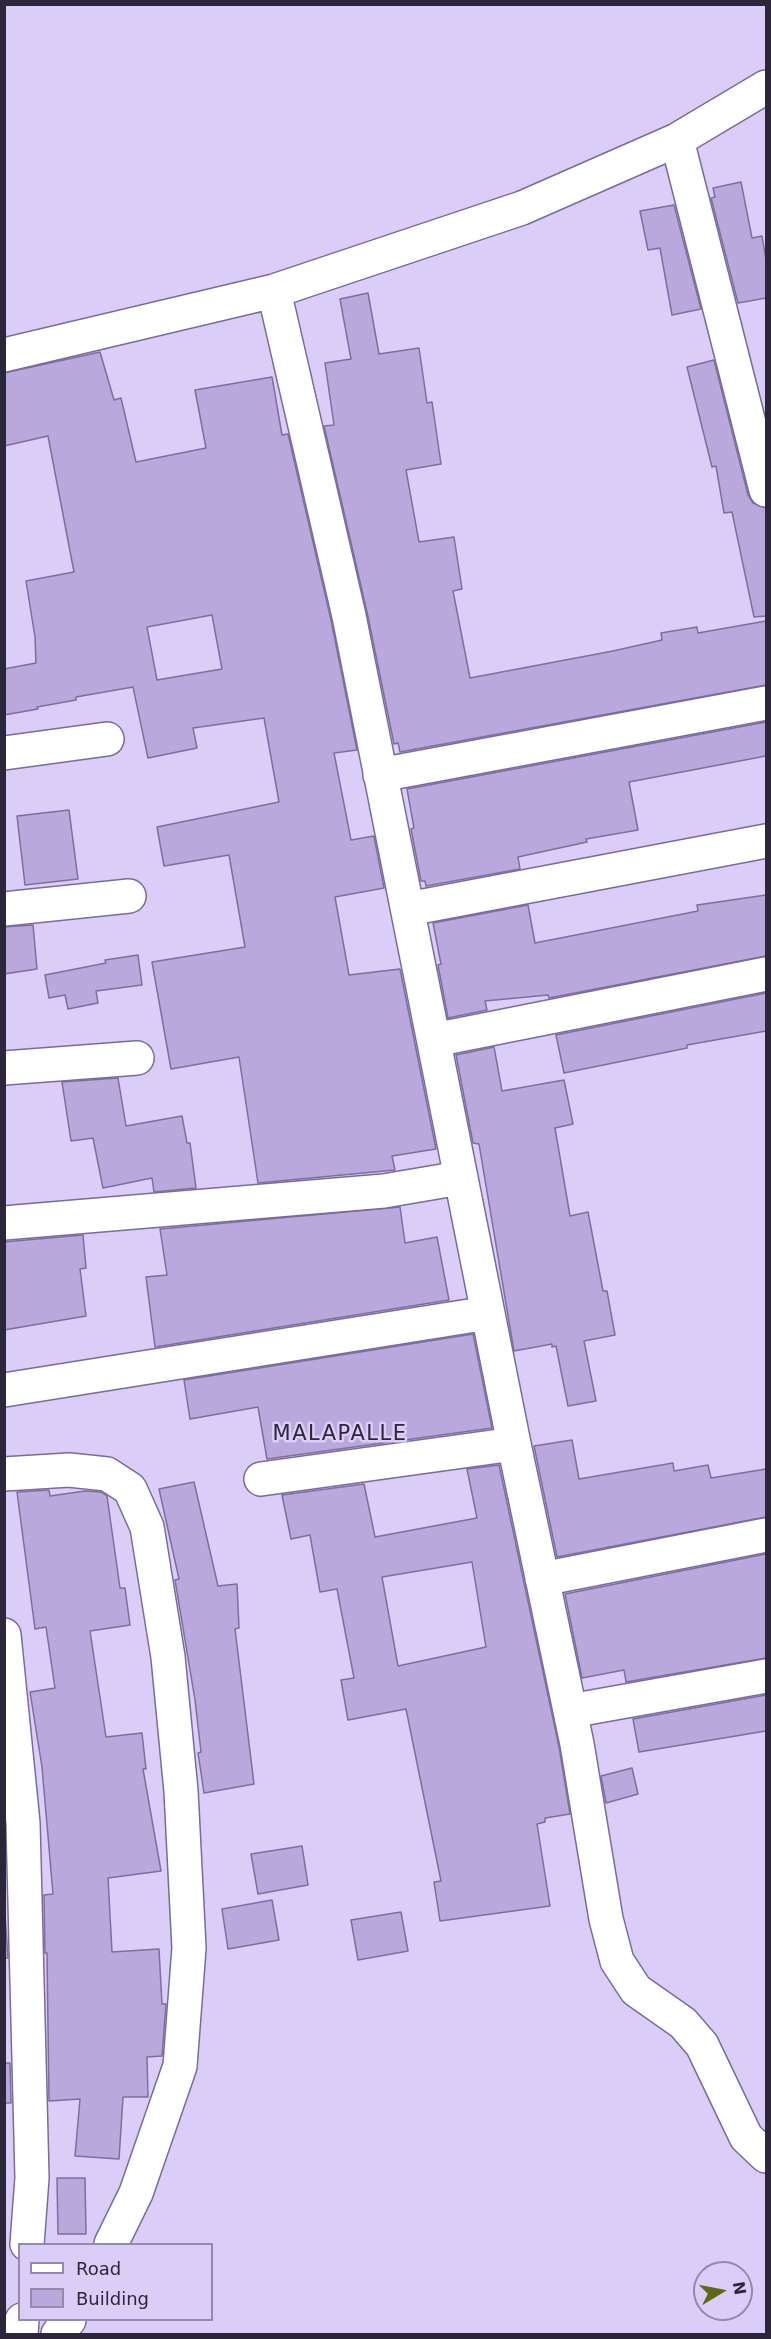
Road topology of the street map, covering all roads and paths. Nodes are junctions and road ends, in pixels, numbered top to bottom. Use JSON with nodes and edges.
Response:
{"nodes":[{"id":1,"x":766,"y":87,"type":"edge"},
{"id":2,"x":677,"y":140,"type":"junction"},
{"id":3,"x":274,"y":291,"type":"junction"},
{"id":4,"x":4,"y":355,"type":"edge"},
{"id":5,"x":766,"y":490,"type":"edge"},
{"id":6,"x":766,"y":703,"type":"edge"},
{"id":7,"x":107,"y":739,"type":"dead end"},
{"id":8,"x":4,"y":753,"type":"edge"},
{"id":9,"x":380,"y":775,"type":"junction"},
{"id":10,"x":766,"y":841,"type":"edge"},
{"id":11,"x":129,"y":896,"type":"dead end"},
{"id":12,"x":4,"y":909,"type":"edge"},
{"id":13,"x":408,"y":909,"type":"junction"},
{"id":14,"x":766,"y":974,"type":"edge"},
{"id":15,"x":434,"y":1040,"type":"junction"},
{"id":16,"x":137,"y":1058,"type":"dead end"},
{"id":17,"x":4,"y":1068,"type":"edge"},
{"id":18,"x":460,"y":1178,"type":"junction"},
{"id":19,"x":4,"y":1223,"type":"edge"},
{"id":20,"x":488,"y":1313,"type":"junction"},
{"id":21,"x":4,"y":1390,"type":"edge"},
{"id":22,"x":514,"y":1444,"type":"junction"},
{"id":23,"x":4,"y":1474,"type":"edge"},
{"id":24,"x":261,"y":1479,"type":"dead end"},
{"id":25,"x":766,"y":1535,"type":"edge"},
{"id":26,"x":542,"y":1579,"type":"junction"},
{"id":27,"x":4,"y":1635,"type":"edge"},
{"id":28,"x":766,"y":1676,"type":"edge"},
{"id":29,"x":570,"y":1711,"type":"junction"},
{"id":30,"x":766,"y":2156,"type":"edge"},
{"id":31,"x":27,"y":2243,"type":"edge"},
{"id":32,"x":111,"y":2243,"type":"edge"},
{"id":33,"x":68,"y":2321,"type":"edge"},
{"id":34,"x":58,"y":2334,"type":"edge"}],
"edges":[{"from":1,"to":2,"type":"street"},
{"from":2,"to":3,"type":"street"},
{"from":2,"to":5,"type":"street"},
{"from":3,"to":4,"type":"street"},
{"from":3,"to":9,"type":"street"},
{"from":6,"to":9,"type":"street"},
{"from":7,"to":8,"type":"street"},
{"from":9,"to":13,"type":"street"},
{"from":10,"to":13,"type":"street"},
{"from":11,"to":12,"type":"street"},
{"from":13,"to":15,"type":"street"},
{"from":14,"to":15,"type":"street"},
{"from":15,"to":18,"type":"street"},
{"from":16,"to":17,"type":"street"},
{"from":18,"to":19,"type":"street"},
{"from":18,"to":20,"type":"street"},
{"from":20,"to":21,"type":"street"},
{"from":20,"to":22,"type":"street"},
{"from":22,"to":24,"type":"street"},
{"from":22,"to":26,"type":"street"},
{"from":23,"to":32,"type":"street"},
{"from":25,"to":26,"type":"street"},
{"from":26,"to":29,"type":"street"},
{"from":27,"to":31,"type":"street"},
{"from":28,"to":29,"type":"street"},
{"from":29,"to":30,"type":"street"},
{"from":33,"to":34,"type":"street"}]}
